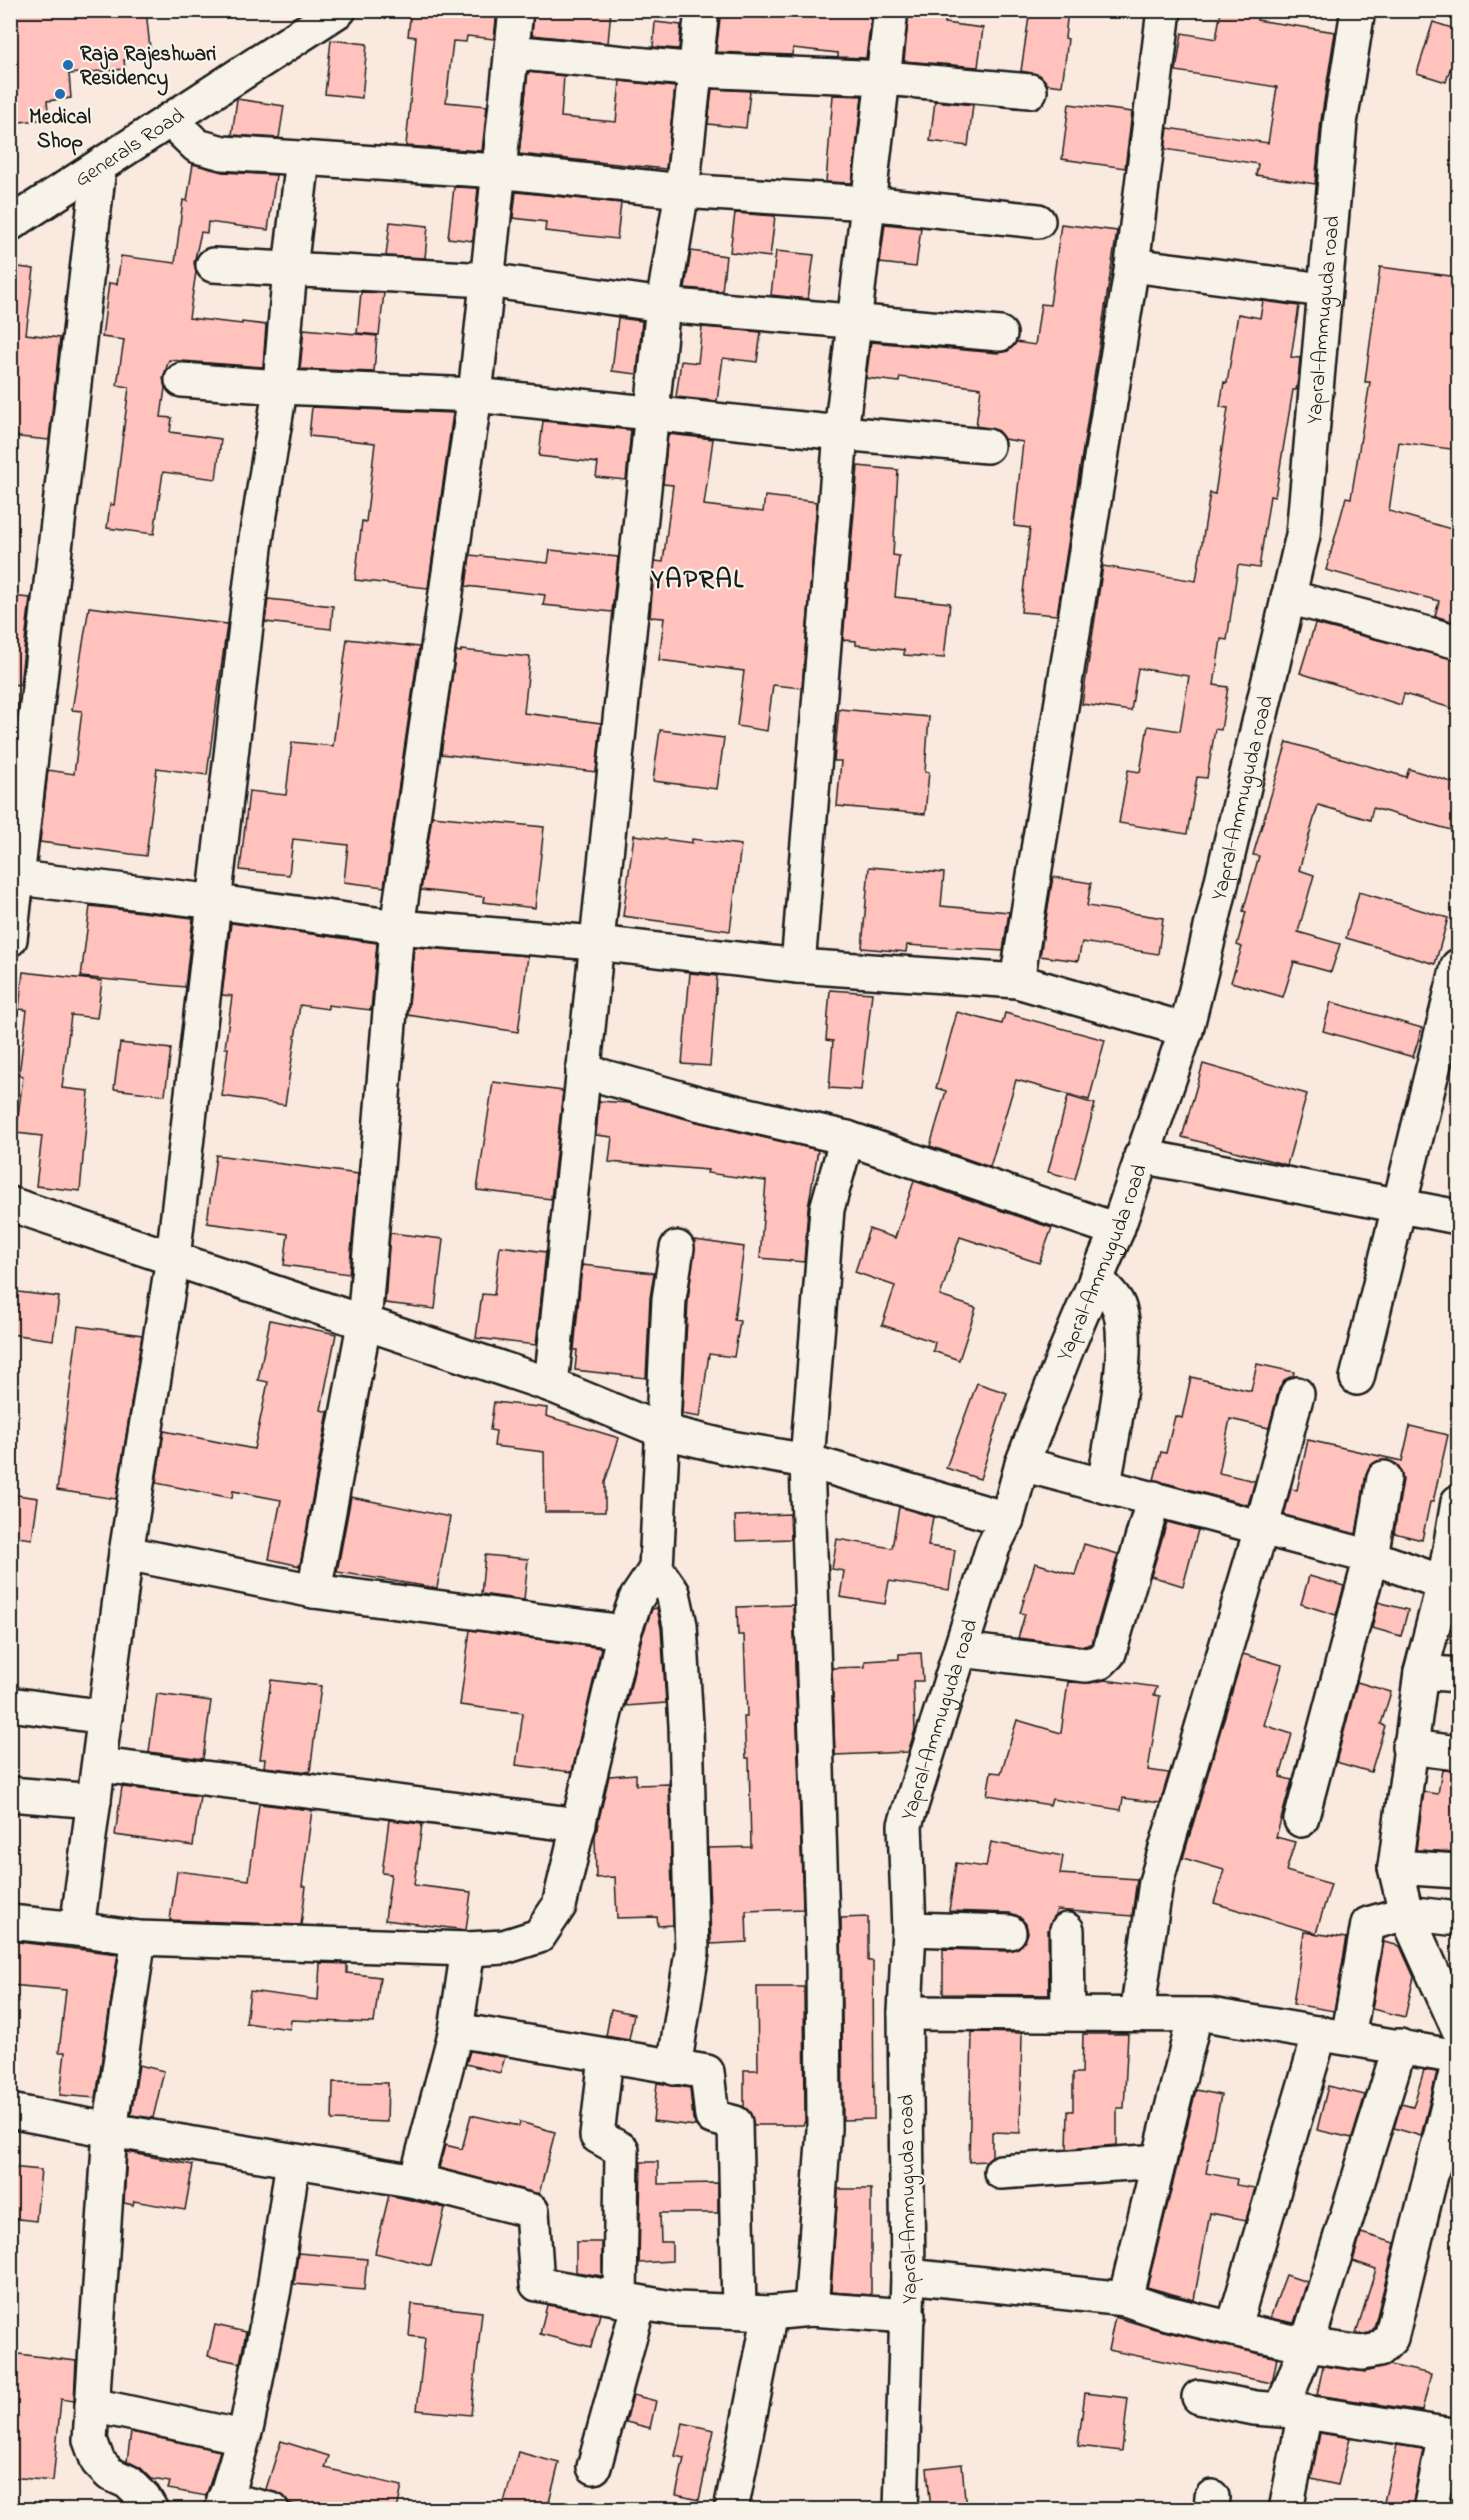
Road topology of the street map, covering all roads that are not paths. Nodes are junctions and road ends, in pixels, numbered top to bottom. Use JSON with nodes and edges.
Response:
{"nodes":[{"id":1,"x":339,"y":10,"type":"edge"},
{"id":2,"x":516,"y":10,"type":"edge"},
{"id":3,"x":702,"y":10,"type":"edge"},
{"id":4,"x":891,"y":10,"type":"edge"},
{"id":5,"x":1164,"y":10,"type":"edge"},
{"id":6,"x":1358,"y":10,"type":"edge"},
{"id":7,"x":511,"y":52,"type":"junction"},
{"id":8,"x":697,"y":70,"type":"junction"},
{"id":9,"x":885,"y":78,"type":"junction"},
{"id":10,"x":1030,"y":91,"type":"dead end"},
{"id":11,"x":170,"y":120,"type":"junction"},
{"id":12,"x":303,"y":158,"type":"junction"},
{"id":13,"x":99,"y":167,"type":"junction"},
{"id":14,"x":498,"y":171,"type":"junction"},
{"id":15,"x":682,"y":190,"type":"junction"},
{"id":16,"x":868,"y":202,"type":"junction"},
{"id":17,"x":1038,"y":221,"type":"dead end"},
{"id":18,"x":10,"y":224,"type":"edge"},
{"id":19,"x":213,"y":264,"type":"dead end"},
{"id":20,"x":1132,"y":265,"type":"junction"},
{"id":21,"x":290,"y":269,"type":"junction"},
{"id":22,"x":487,"y":280,"type":"junction"},
{"id":23,"x":1323,"y":290,"type":"junction"},
{"id":24,"x":663,"y":305,"type":"junction"},
{"id":25,"x":856,"y":322,"type":"junction"},
{"id":26,"x":1000,"y":334,"type":"dead end"},
{"id":27,"x":182,"y":380,"type":"dead end"},
{"id":28,"x":280,"y":387,"type":"junction"},
{"id":29,"x":475,"y":395,"type":"junction"},
{"id":30,"x":653,"y":414,"type":"junction"},
{"id":31,"x":841,"y":433,"type":"junction"},
{"id":32,"x":987,"y":446,"type":"dead end"},
{"id":33,"x":1288,"y":597,"type":"junction"},
{"id":34,"x":1458,"y":642,"type":"edge"},
{"id":35,"x":14,"y":878,"type":"edge"},
{"id":36,"x":216,"y":902,"type":"junction"},
{"id":37,"x":397,"y":927,"type":"junction"},
{"id":38,"x":10,"y":939,"type":"edge"},
{"id":39,"x":596,"y":942,"type":"junction"},
{"id":40,"x":798,"y":966,"type":"junction"},
{"id":41,"x":1458,"y":966,"type":"edge"},
{"id":42,"x":1017,"y":981,"type":"junction"},
{"id":43,"x":1186,"y":1030,"type":"junction"},
{"id":44,"x":584,"y":1071,"type":"junction"},
{"id":45,"x":847,"y":1138,"type":"junction"},
{"id":46,"x":1141,"y":1156,"type":"junction"},
{"id":47,"x":10,"y":1204,"type":"edge"},
{"id":48,"x":1399,"y":1205,"type":"junction"},
{"id":49,"x":1458,"y":1217,"type":"edge"},
{"id":50,"x":1117,"y":1230,"type":"junction"},
{"id":51,"x":677,"y":1248,"type":"dead end"},
{"id":52,"x":173,"y":1258,"type":"junction"},
{"id":53,"x":1096,"y":1278,"type":"junction"},
{"id":54,"x":364,"y":1324,"type":"junction"},
{"id":55,"x":1357,"y":1378,"type":"dead end"},
{"id":56,"x":551,"y":1385,"type":"junction"},
{"id":57,"x":1297,"y":1394,"type":"dead end"},
{"id":58,"x":664,"y":1432,"type":"junction"},
{"id":59,"x":807,"y":1461,"type":"junction"},
{"id":60,"x":1022,"y":1464,"type":"junction"},
{"id":61,"x":1384,"y":1478,"type":"dead end"},
{"id":62,"x":1104,"y":1485,"type":"junction"},
{"id":63,"x":1154,"y":1498,"type":"junction"},
{"id":64,"x":1458,"y":1502,"type":"edge"},
{"id":65,"x":1007,"y":1519,"type":"junction"},
{"id":66,"x":1262,"y":1526,"type":"junction"},
{"id":67,"x":126,"y":1553,"type":"junction"},
{"id":68,"x":1371,"y":1557,"type":"junction"},
{"id":69,"x":656,"y":1569,"type":"junction"},
{"id":70,"x":1451,"y":1584,"type":"edge"},
{"id":71,"x":314,"y":1592,"type":"junction"},
{"id":72,"x":624,"y":1632,"type":"junction"},
{"id":73,"x":961,"y":1650,"type":"junction"},
{"id":74,"x":1421,"y":1672,"type":"junction"},
{"id":75,"x":1458,"y":1675,"type":"edge"},
{"id":76,"x":10,"y":1704,"type":"edge"},
{"id":77,"x":105,"y":1717,"type":"junction"},
{"id":78,"x":1410,"y":1747,"type":"junction"},
{"id":79,"x":1458,"y":1753,"type":"edge"},
{"id":80,"x":100,"y":1765,"type":"junction"},
{"id":81,"x":10,"y":1794,"type":"edge"},
{"id":82,"x":94,"y":1801,"type":"junction"},
{"id":83,"x":1301,"y":1820,"type":"dead end"},
{"id":84,"x":579,"y":1825,"type":"junction"},
{"id":85,"x":1395,"y":1867,"type":"junction"},
{"id":86,"x":1458,"y":1871,"type":"edge"},
{"id":87,"x":1406,"y":1913,"type":"junction"},
{"id":88,"x":1458,"y":1919,"type":"edge"},
{"id":89,"x":10,"y":1922,"type":"edge"},
{"id":90,"x":77,"y":1929,"type":"junction"},
{"id":91,"x":909,"y":1929,"type":"junction"},
{"id":92,"x":1067,"y":1930,"type":"dead end"},
{"id":93,"x":1009,"y":1932,"type":"dead end"},
{"id":94,"x":139,"y":1938,"type":"junction"},
{"id":95,"x":468,"y":1949,"type":"junction"},
{"id":96,"x":905,"y":2013,"type":"junction"},
{"id":97,"x":1068,"y":2013,"type":"junction"},
{"id":98,"x":1137,"y":2014,"type":"junction"},
{"id":99,"x":1195,"y":2015,"type":"junction"},
{"id":100,"x":1458,"y":2026,"type":"edge"},
{"id":101,"x":456,"y":2030,"type":"junction"},
{"id":102,"x":1334,"y":2035,"type":"junction"},
{"id":103,"x":1400,"y":2046,"type":"junction"},
{"id":104,"x":606,"y":2056,"type":"junction"},
{"id":105,"x":1458,"y":2057,"type":"edge"},
{"id":106,"x":1458,"y":2065,"type":"edge"},
{"id":107,"x":674,"y":2068,"type":"junction"},
{"id":108,"x":10,"y":2111,"type":"edge"},
{"id":109,"x":110,"y":2130,"type":"junction"},
{"id":110,"x":293,"y":2161,"type":"junction"},
{"id":111,"x":1158,"y":2161,"type":"junction"},
{"id":112,"x":1001,"y":2172,"type":"dead end"},
{"id":113,"x":417,"y":2181,"type":"junction"},
{"id":114,"x":908,"y":2276,"type":"junction"},
{"id":115,"x":1125,"y":2299,"type":"junction"},
{"id":116,"x":629,"y":2301,"type":"junction"},
{"id":117,"x":811,"y":2309,"type":"junction"},
{"id":118,"x":754,"y":2312,"type":"junction"},
{"id":119,"x":908,"y":2316,"type":"junction"},
{"id":120,"x":1233,"y":2329,"type":"junction"},
{"id":121,"x":1307,"y":2345,"type":"junction"},
{"id":122,"x":1199,"y":2397,"type":"dead end"},
{"id":123,"x":92,"y":2405,"type":"junction"},
{"id":124,"x":1294,"y":2410,"type":"junction"},
{"id":125,"x":1452,"y":2435,"type":"edge"},
{"id":126,"x":243,"y":2437,"type":"junction"},
{"id":127,"x":594,"y":2467,"type":"dead end"},
{"id":128,"x":223,"y":2504,"type":"edge"},
{"id":129,"x":151,"y":2510,"type":"edge"},
{"id":130,"x":272,"y":2510,"type":"edge"},
{"id":131,"x":731,"y":2510,"type":"edge"},
{"id":132,"x":901,"y":2510,"type":"edge"},
{"id":133,"x":1286,"y":2510,"type":"edge"},
{"id":134,"x":1430,"y":2510,"type":"edge"}],
"edges":[{"from":1,"to":11,"type":"street","name":"Generals Road"},
{"from":2,"to":7,"type":"street"},
{"from":3,"to":8,"type":"street"},
{"from":4,"to":9,"type":"street"},
{"from":5,"to":20,"type":"street"},
{"from":6,"to":23,"type":"street","name":"Yapral-Ammuguda road"},
{"from":7,"to":8,"type":"street"},
{"from":7,"to":14,"type":"street"},
{"from":8,"to":9,"type":"street"},
{"from":8,"to":15,"type":"street"},
{"from":9,"to":10,"type":"street"},
{"from":9,"to":16,"type":"street"},
{"from":11,"to":12,"type":"street"},
{"from":11,"to":13,"type":"street","name":"Generals Road"},
{"from":12,"to":14,"type":"street"},
{"from":12,"to":21,"type":"street"},
{"from":13,"to":18,"type":"street","name":"Generals Road"},
{"from":13,"to":35,"type":"street"},
{"from":14,"to":15,"type":"street"},
{"from":14,"to":22,"type":"street"},
{"from":15,"to":16,"type":"street"},
{"from":15,"to":24,"type":"street"},
{"from":16,"to":17,"type":"street"},
{"from":16,"to":25,"type":"street"},
{"from":19,"to":21,"type":"street"},
{"from":20,"to":23,"type":"street"},
{"from":20,"to":42,"type":"street"},
{"from":21,"to":22,"type":"street"},
{"from":21,"to":28,"type":"street"},
{"from":22,"to":24,"type":"street"},
{"from":22,"to":29,"type":"street"},
{"from":23,"to":33,"type":"street","name":"Yapral-Ammuguda road"},
{"from":24,"to":25,"type":"street"},
{"from":24,"to":30,"type":"street"},
{"from":25,"to":26,"type":"street"},
{"from":25,"to":31,"type":"street"},
{"from":27,"to":28,"type":"street"},
{"from":28,"to":29,"type":"street"},
{"from":28,"to":36,"type":"street"},
{"from":29,"to":30,"type":"street"},
{"from":29,"to":37,"type":"street"},
{"from":30,"to":31,"type":"street"},
{"from":30,"to":39,"type":"street"},
{"from":31,"to":32,"type":"street"},
{"from":31,"to":40,"type":"street"},
{"from":33,"to":34,"type":"street"},
{"from":33,"to":43,"type":"street","name":"Yapral-Ammuguda road"},
{"from":35,"to":36,"type":"street"},
{"from":35,"to":38,"type":"street"},
{"from":36,"to":37,"type":"street"},
{"from":36,"to":52,"type":"street"},
{"from":37,"to":39,"type":"street"},
{"from":37,"to":54,"type":"street"},
{"from":39,"to":40,"type":"street"},
{"from":39,"to":44,"type":"street"},
{"from":40,"to":42,"type":"street"},
{"from":41,"to":48,"type":"street"},
{"from":42,"to":43,"type":"street"},
{"from":43,"to":46,"type":"street","name":"Yapral-Ammuguda road"},
{"from":44,"to":45,"type":"street"},
{"from":44,"to":56,"type":"street"},
{"from":45,"to":50,"type":"street"},
{"from":45,"to":59,"type":"street"},
{"from":46,"to":48,"type":"street"},
{"from":46,"to":50,"type":"street","name":"Yapral-Ammuguda road"},
{"from":47,"to":52,"type":"street"},
{"from":48,"to":49,"type":"street"},
{"from":48,"to":55,"type":"street"},
{"from":50,"to":53,"type":"street","name":"Yapral-Ammuguda road"},
{"from":51,"to":58,"type":"street"},
{"from":52,"to":54,"type":"street"},
{"from":52,"to":67,"type":"street"},
{"from":53,"to":60,"type":"street","name":"Yapral-Ammuguda road"},
{"from":53,"to":62,"type":"street"},
{"from":54,"to":56,"type":"street"},
{"from":54,"to":71,"type":"street"},
{"from":56,"to":58,"type":"street"},
{"from":57,"to":66,"type":"street"},
{"from":58,"to":59,"type":"street"},
{"from":58,"to":69,"type":"street"},
{"from":59,"to":65,"type":"street"},
{"from":59,"to":117,"type":"street"},
{"from":60,"to":62,"type":"street"},
{"from":60,"to":65,"type":"street","name":"Yapral-Ammuguda road"},
{"from":61,"to":68,"type":"street"},
{"from":62,"to":63,"type":"street"},
{"from":63,"to":66,"type":"street"},
{"from":63,"to":73,"type":"street"},
{"from":64,"to":70,"type":"street"},
{"from":65,"to":73,"type":"street","name":"Yapral-Ammuguda road"},
{"from":66,"to":68,"type":"street"},
{"from":66,"to":98,"type":"street"},
{"from":67,"to":71,"type":"street"},
{"from":67,"to":77,"type":"street"},
{"from":68,"to":70,"type":"street"},
{"from":68,"to":83,"type":"street"},
{"from":69,"to":72,"type":"street"},
{"from":69,"to":107,"type":"street"},
{"from":70,"to":74,"type":"street"},
{"from":71,"to":72,"type":"street"},
{"from":72,"to":84,"type":"street"},
{"from":73,"to":91,"type":"street","name":"Yapral-Ammuguda road"},
{"from":74,"to":75,"type":"street"},
{"from":74,"to":78,"type":"street"},
{"from":76,"to":77,"type":"street"},
{"from":77,"to":80,"type":"street"},
{"from":78,"to":79,"type":"street"},
{"from":78,"to":85,"type":"street"},
{"from":80,"to":82,"type":"street"},
{"from":80,"to":84,"type":"street"},
{"from":81,"to":82,"type":"street"},
{"from":82,"to":90,"type":"street"},
{"from":84,"to":95,"type":"street"},
{"from":85,"to":86,"type":"street"},
{"from":85,"to":87,"type":"street"},
{"from":87,"to":88,"type":"street"},
{"from":87,"to":100,"type":"street"},
{"from":87,"to":102,"type":"street"},
{"from":89,"to":90,"type":"street"},
{"from":90,"to":94,"type":"street"},
{"from":91,"to":93,"type":"street"},
{"from":91,"to":96,"type":"street","name":"Yapral-Ammuguda road"},
{"from":92,"to":97,"type":"street"},
{"from":94,"to":95,"type":"street"},
{"from":94,"to":109,"type":"street"},
{"from":95,"to":101,"type":"street"},
{"from":96,"to":97,"type":"street"},
{"from":96,"to":114,"type":"street","name":"Yapral-Ammuguda road"},
{"from":97,"to":98,"type":"street"},
{"from":98,"to":99,"type":"street"},
{"from":99,"to":102,"type":"street"},
{"from":99,"to":111,"type":"street"},
{"from":101,"to":104,"type":"street"},
{"from":101,"to":113,"type":"street"},
{"from":102,"to":103,"type":"street"},
{"from":102,"to":120,"type":"street"},
{"from":103,"to":105,"type":"street"},
{"from":103,"to":121,"type":"street"},
{"from":104,"to":107,"type":"street"},
{"from":104,"to":116,"type":"street"},
{"from":106,"to":121,"type":"street"},
{"from":107,"to":118,"type":"street"},
{"from":108,"to":109,"type":"street"},
{"from":109,"to":110,"type":"street"},
{"from":109,"to":123,"type":"street"},
{"from":110,"to":113,"type":"street"},
{"from":110,"to":126,"type":"street"},
{"from":111,"to":112,"type":"street"},
{"from":111,"to":115,"type":"street"},
{"from":113,"to":116,"type":"street"},
{"from":114,"to":115,"type":"street"},
{"from":114,"to":119,"type":"street","name":"Yapral-Ammuguda road"},
{"from":115,"to":120,"type":"street"},
{"from":116,"to":118,"type":"street"},
{"from":116,"to":127,"type":"street"},
{"from":117,"to":118,"type":"street"},
{"from":117,"to":119,"type":"street"},
{"from":118,"to":131,"type":"street"},
{"from":119,"to":132,"type":"street","name":"Yapral-Ammuguda road"},
{"from":120,"to":121,"type":"street"},
{"from":121,"to":124,"type":"street"},
{"from":122,"to":124,"type":"street"},
{"from":123,"to":126,"type":"street"},
{"from":123,"to":129,"type":"street"},
{"from":124,"to":125,"type":"street"},
{"from":124,"to":133,"type":"street"},
{"from":125,"to":134,"type":"street"},
{"from":126,"to":128,"type":"street"},
{"from":128,"to":130,"type":"street"}]}
